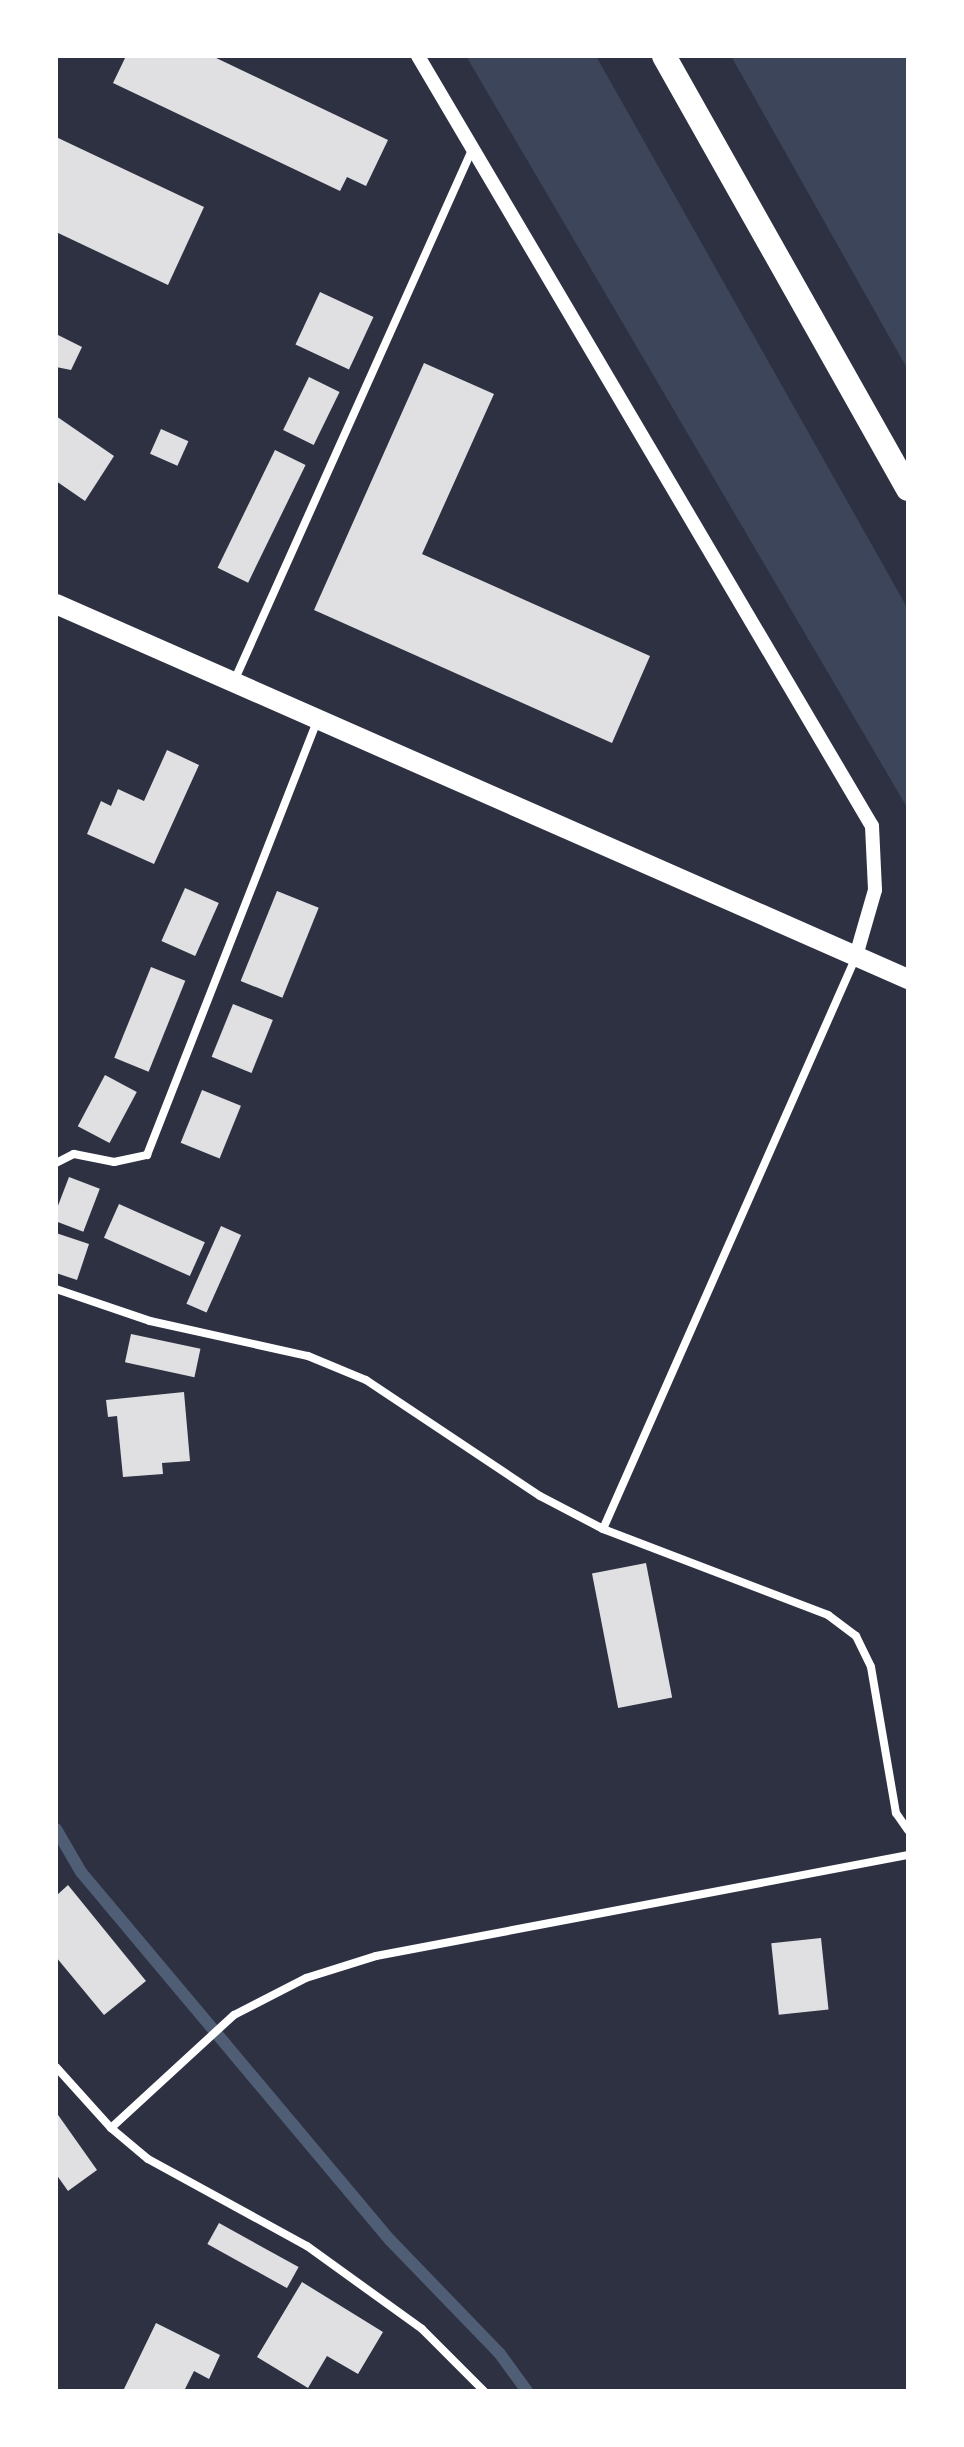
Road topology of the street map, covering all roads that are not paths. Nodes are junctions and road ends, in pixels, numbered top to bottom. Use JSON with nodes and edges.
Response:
{"nodes":[{"id":1,"x":418,"y":56,"type":"edge"},
{"id":2,"x":664,"y":56,"type":"edge"},
{"id":3,"x":472,"y":150,"type":"junction"},
{"id":4,"x":908,"y":489,"type":"edge"},
{"id":5,"x":56,"y":604,"type":"edge"},
{"id":6,"x":235,"y":679,"type":"junction"},
{"id":7,"x":319,"y":717,"type":"junction"},
{"id":8,"x":856,"y":956,"type":"junction"},
{"id":9,"x":908,"y":979,"type":"edge"},
{"id":10,"x":56,"y":1163,"type":"edge"},
{"id":11,"x":56,"y":1289,"type":"edge"},
{"id":12,"x":603,"y":1529,"type":"junction"},
{"id":13,"x":908,"y":1830,"type":"edge"},
{"id":14,"x":908,"y":1855,"type":"edge"},
{"id":15,"x":56,"y":2067,"type":"edge"},
{"id":16,"x":111,"y":2128,"type":"junction"},
{"id":17,"x":484,"y":2391,"type":"edge"}],
"edges":[{"from":1,"to":3,"type":"street"},
{"from":2,"to":4,"type":"highway"},
{"from":3,"to":6,"type":"street"},
{"from":3,"to":8,"type":"street"},
{"from":5,"to":6,"type":"main road"},
{"from":6,"to":7,"type":"main road"},
{"from":7,"to":8,"type":"main road"},
{"from":7,"to":10,"type":"street"},
{"from":8,"to":9,"type":"main road"},
{"from":8,"to":12,"type":"street"},
{"from":11,"to":12,"type":"street"},
{"from":12,"to":13,"type":"street"},
{"from":14,"to":16,"type":"street"},
{"from":15,"to":16,"type":"street"},
{"from":16,"to":17,"type":"street"}]}
